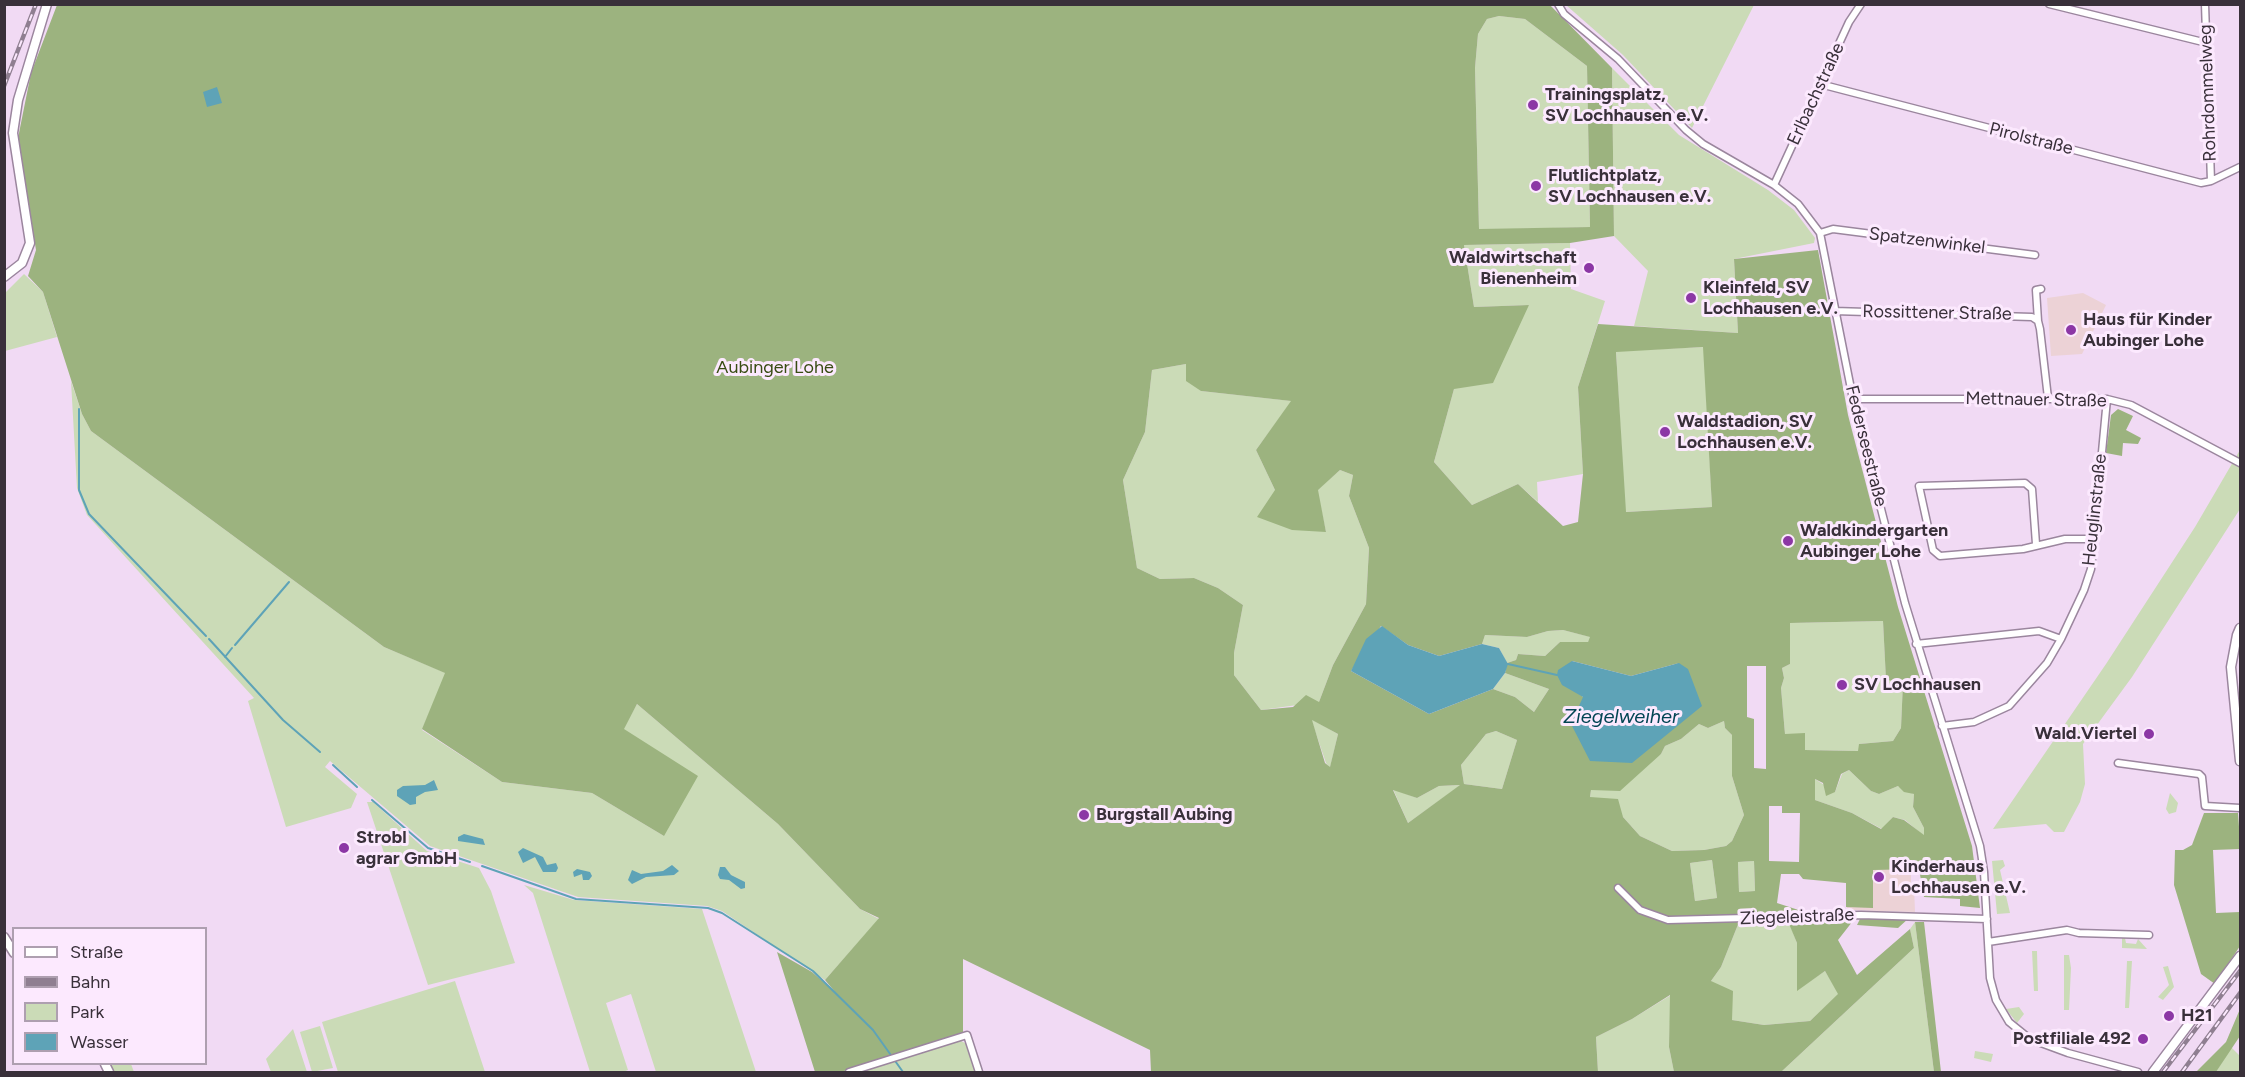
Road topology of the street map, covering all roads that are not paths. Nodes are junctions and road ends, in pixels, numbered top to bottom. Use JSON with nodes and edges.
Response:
{"nodes":[{"id":1,"x":47,"y":4,"type":"edge"},
{"id":2,"x":1558,"y":4,"type":"edge"},
{"id":3,"x":1861,"y":4,"type":"edge"},
{"id":4,"x":2049,"y":4,"type":"edge"},
{"id":5,"x":2205,"y":4,"type":"edge"},
{"id":6,"x":2207,"y":43,"type":"junction"},
{"id":7,"x":1820,"y":84,"type":"junction"},
{"id":8,"x":2241,"y":167,"type":"edge"},
{"id":9,"x":2211,"y":181,"type":"junction"},
{"id":10,"x":1774,"y":185,"type":"junction"},
{"id":11,"x":1820,"y":233,"type":"junction"},
{"id":12,"x":2035,"y":255,"type":"dead end"},
{"id":13,"x":4,"y":277,"type":"edge"},
{"id":14,"x":2041,"y":289,"type":"dead end"},
{"id":15,"x":1834,"y":311,"type":"junction"},
{"id":16,"x":2038,"y":321,"type":"junction"},
{"id":17,"x":2048,"y":398,"type":"junction"},
{"id":18,"x":1853,"y":399,"type":"junction"},
{"id":19,"x":2107,"y":399,"type":"junction"},
{"id":20,"x":2241,"y":463,"type":"edge"},
{"id":21,"x":2095,"y":538,"type":"junction"},
{"id":22,"x":2036,"y":544,"type":"junction"},
{"id":23,"x":2241,"y":628,"type":"edge"},
{"id":24,"x":2061,"y":639,"type":"junction"},
{"id":25,"x":1916,"y":644,"type":"junction"},
{"id":26,"x":1942,"y":726,"type":"junction"},
{"id":27,"x":2241,"y":761,"type":"edge"},
{"id":28,"x":2118,"y":764,"type":"dead end"},
{"id":29,"x":2241,"y":808,"type":"edge"},
{"id":30,"x":1618,"y":888,"type":"dead end"},
{"id":31,"x":1987,"y":919,"type":"junction"},
{"id":32,"x":2149,"y":935,"type":"dead end"},
{"id":33,"x":4,"y":937,"type":"edge"},
{"id":34,"x":1988,"y":942,"type":"junction"},
{"id":35,"x":12,"y":950,"type":"edge"},
{"id":36,"x":2241,"y":956,"type":"edge"},
{"id":37,"x":849,"y":1072,"type":"edge"},
{"id":38,"x":978,"y":1072,"type":"edge"},
{"id":39,"x":2138,"y":1072,"type":"edge"},
{"id":40,"x":2153,"y":1072,"type":"edge"}],
"edges":[{"from":1,"to":13,"type":"street"},
{"from":2,"to":10,"type":"street","name":"Federseestraße"},
{"from":3,"to":7,"type":"street","name":"Erlbachstraße"},
{"from":4,"to":6,"type":"street"},
{"from":5,"to":6,"type":"street","name":"Rohrdommelweg"},
{"from":6,"to":9,"type":"street","name":"Rohrdommelweg"},
{"from":7,"to":9,"type":"street","name":"Pirolstraße"},
{"from":7,"to":10,"type":"street","name":"Erlbachstraße"},
{"from":8,"to":9,"type":"street"},
{"from":10,"to":11,"type":"street","name":"Federseestraße"},
{"from":11,"to":12,"type":"street","name":"Spatzenwinkel"},
{"from":11,"to":15,"type":"street","name":"Federseestraße"},
{"from":14,"to":16,"type":"street","name":"Rossittener Straße"},
{"from":15,"to":16,"type":"street","name":"Rossittener Straße"},
{"from":15,"to":18,"type":"street","name":"Federseestraße"},
{"from":16,"to":17,"type":"street","name":"Rossittener Straße"},
{"from":17,"to":18,"type":"street","name":"Mettnauer Straße"},
{"from":17,"to":19,"type":"street","name":"Mettnauer Straße"},
{"from":18,"to":25,"type":"street","name":"Federseestraße"},
{"from":19,"to":20,"type":"street","name":"Mettnauer Straße"},
{"from":19,"to":21,"type":"street","name":"Heuglinstraße"},
{"from":21,"to":22,"type":"street"},
{"from":21,"to":24,"type":"street","name":"Heuglinstraße"},
{"from":22,"to":22,"type":"street"},
{"from":23,"to":27,"type":"street"},
{"from":24,"to":25,"type":"street"},
{"from":24,"to":26,"type":"street","name":"Heuglinstraße"},
{"from":25,"to":26,"type":"street","name":"Federseestraße"},
{"from":26,"to":31,"type":"street","name":"Federseestraße"},
{"from":28,"to":29,"type":"street"},
{"from":30,"to":31,"type":"street","name":"Ziegeleistraße"},
{"from":31,"to":34,"type":"street","name":"Federseestraße"},
{"from":32,"to":34,"type":"street"},
{"from":33,"to":35,"type":"street"},
{"from":34,"to":39,"type":"street","name":"Federseestraße"},
{"from":36,"to":40,"type":"street"},
{"from":37,"to":38,"type":"street"}]}
